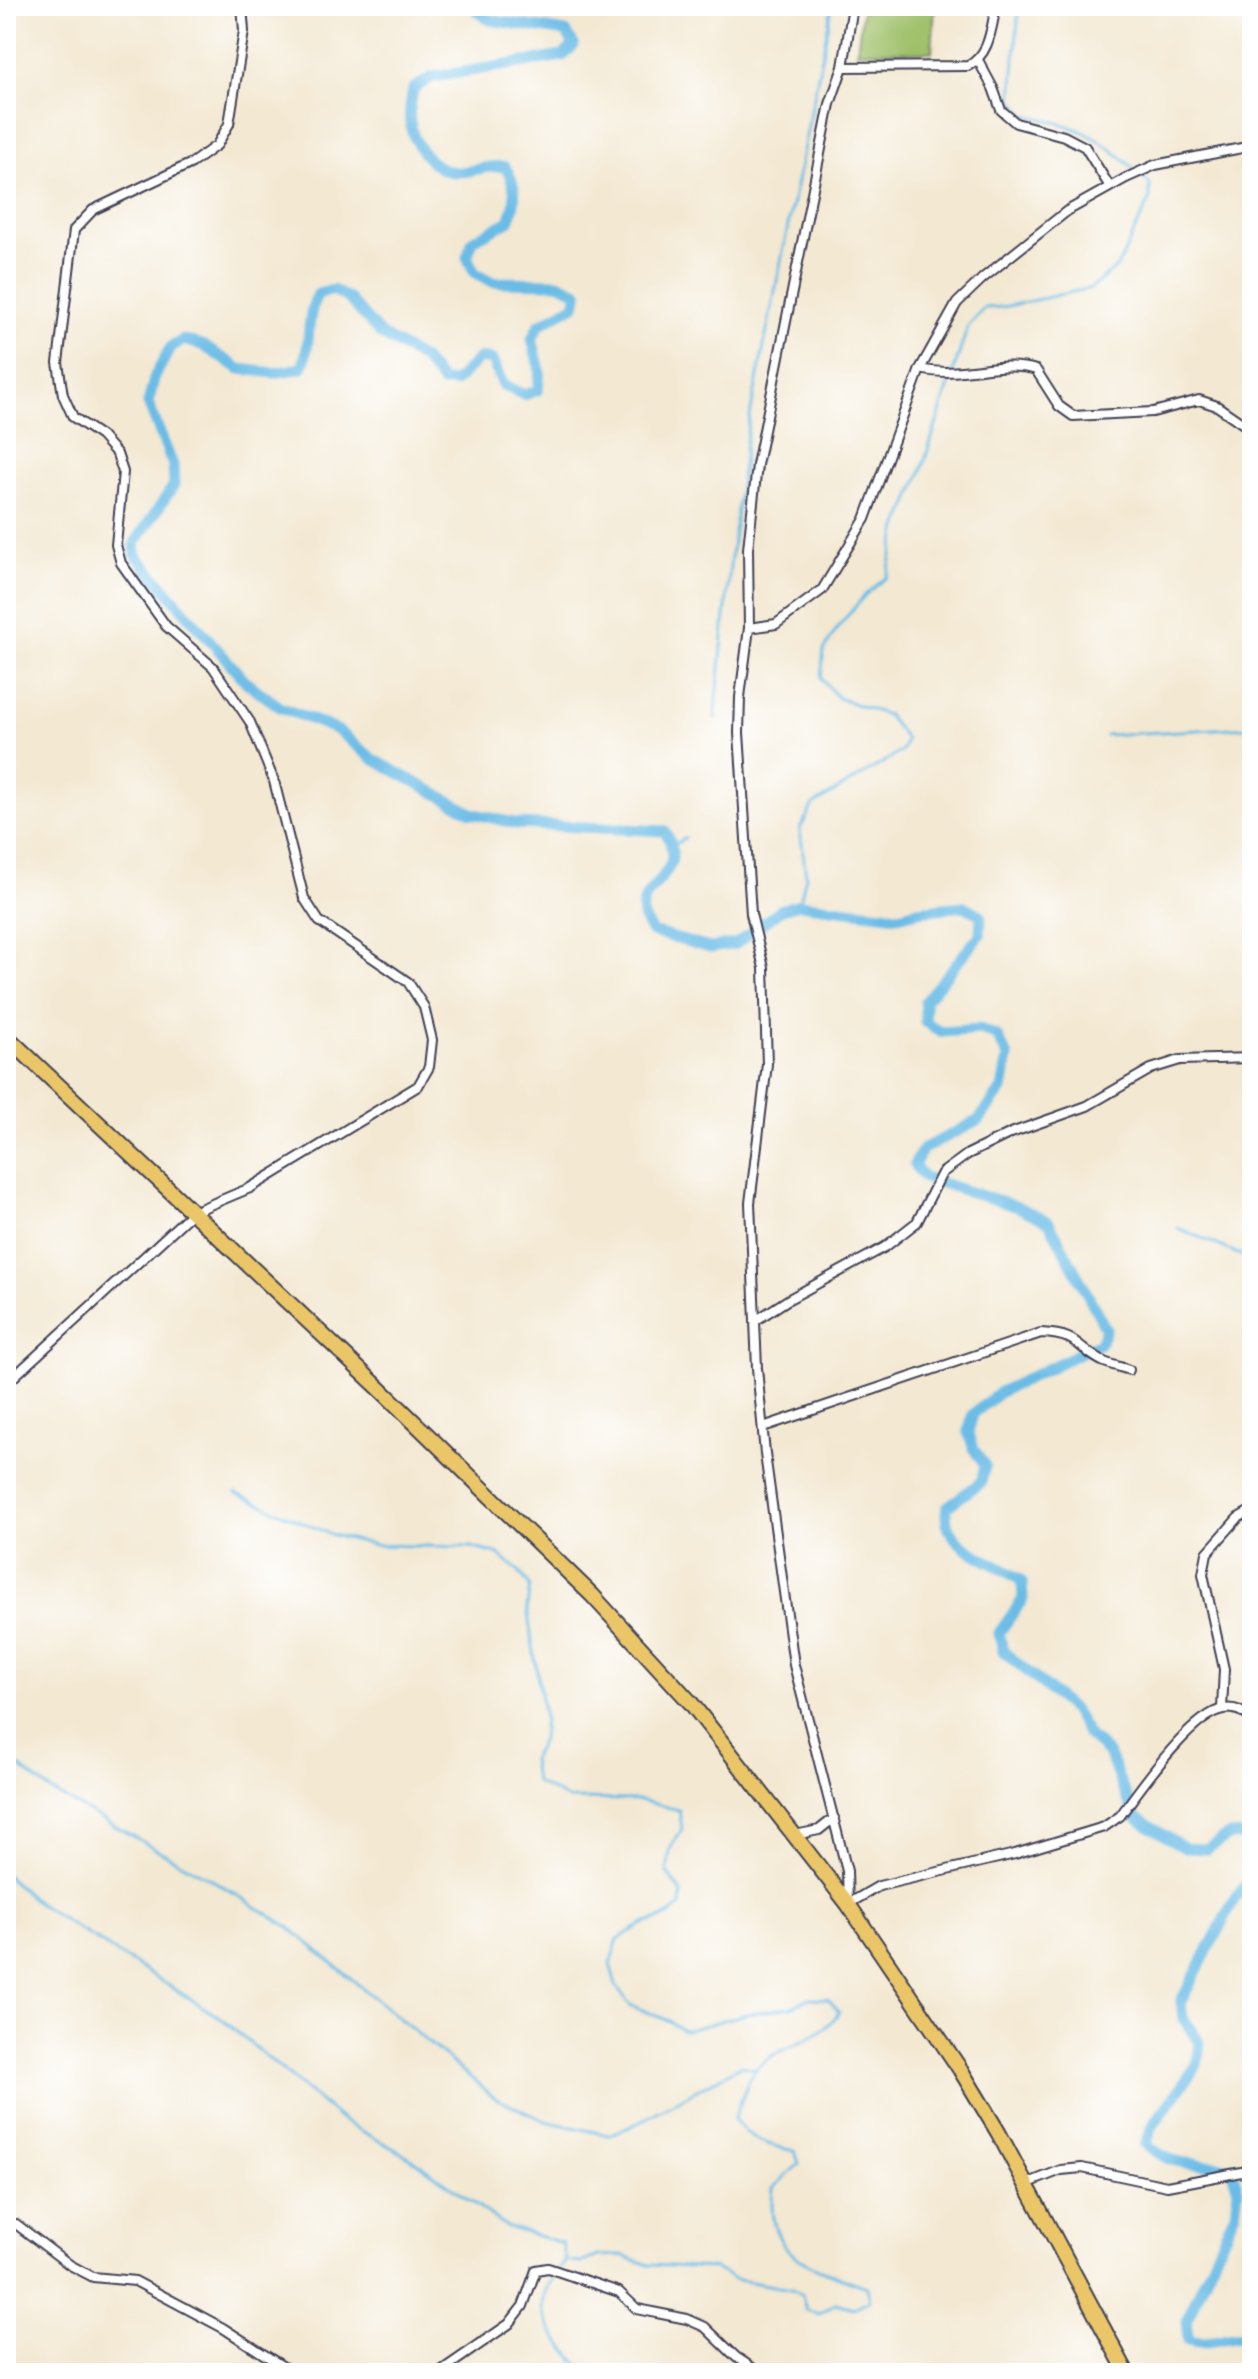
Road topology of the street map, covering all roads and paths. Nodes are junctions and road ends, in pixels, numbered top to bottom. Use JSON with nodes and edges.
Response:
{"nodes":[{"id":1,"x":242,"y":6,"type":"edge"},
{"id":2,"x":853,"y":6,"type":"edge"},
{"id":3,"x":996,"y":6,"type":"edge"},
{"id":4,"x":978,"y":60,"type":"junction"},
{"id":5,"x":843,"y":67,"type":"junction"},
{"id":6,"x":1252,"y":146,"type":"edge"},
{"id":7,"x":1110,"y":187,"type":"junction"},
{"id":8,"x":920,"y":369,"type":"junction"},
{"id":9,"x":1252,"y":430,"type":"edge"},
{"id":10,"x":749,"y":628,"type":"junction"},
{"id":11,"x":6,"y":1036,"type":"edge"},
{"id":12,"x":1252,"y":1058,"type":"edge"},
{"id":13,"x":193,"y":1212,"type":"junction"},
{"id":14,"x":755,"y":1321,"type":"junction"},
{"id":15,"x":1129,"y":1370,"type":"dead end"},
{"id":16,"x":6,"y":1384,"type":"edge"},
{"id":17,"x":763,"y":1427,"type":"junction"},
{"id":18,"x":1252,"y":1510,"type":"edge"},
{"id":19,"x":1222,"y":1709,"type":"junction"},
{"id":20,"x":1252,"y":1719,"type":"edge"},
{"id":21,"x":834,"y":1818,"type":"junction"},
{"id":22,"x":795,"y":1835,"type":"junction"},
{"id":23,"x":848,"y":1904,"type":"junction"},
{"id":24,"x":1252,"y":2170,"type":"edge"},
{"id":25,"x":1026,"y":2184,"type":"junction"},
{"id":26,"x":6,"y":2225,"type":"edge"},
{"id":27,"x":293,"y":2373,"type":"edge"},
{"id":28,"x":438,"y":2373,"type":"edge"},
{"id":29,"x":760,"y":2373,"type":"edge"},
{"id":30,"x":1127,"y":2373,"type":"edge"}],
"edges":[{"from":1,"to":13,"type":"street"},
{"from":2,"to":5,"type":"street"},
{"from":3,"to":4,"type":"street"},
{"from":4,"to":5,"type":"street"},
{"from":4,"to":7,"type":"street"},
{"from":5,"to":10,"type":"street"},
{"from":6,"to":7,"type":"street"},
{"from":7,"to":8,"type":"street"},
{"from":8,"to":9,"type":"street"},
{"from":8,"to":10,"type":"street"},
{"from":10,"to":14,"type":"street"},
{"from":11,"to":13,"type":"highway"},
{"from":12,"to":14,"type":"street"},
{"from":13,"to":16,"type":"street"},
{"from":13,"to":22,"type":"highway"},
{"from":14,"to":17,"type":"street"},
{"from":15,"to":17,"type":"street"},
{"from":17,"to":21,"type":"street"},
{"from":18,"to":19,"type":"street"},
{"from":19,"to":20,"type":"street"},
{"from":19,"to":23,"type":"street"},
{"from":21,"to":22,"type":"street"},
{"from":21,"to":23,"type":"street"},
{"from":22,"to":23,"type":"highway"},
{"from":23,"to":25,"type":"highway"},
{"from":24,"to":25,"type":"street"},
{"from":25,"to":30,"type":"highway"},
{"from":26,"to":27,"type":"street"},
{"from":28,"to":29,"type":"street"}]}
